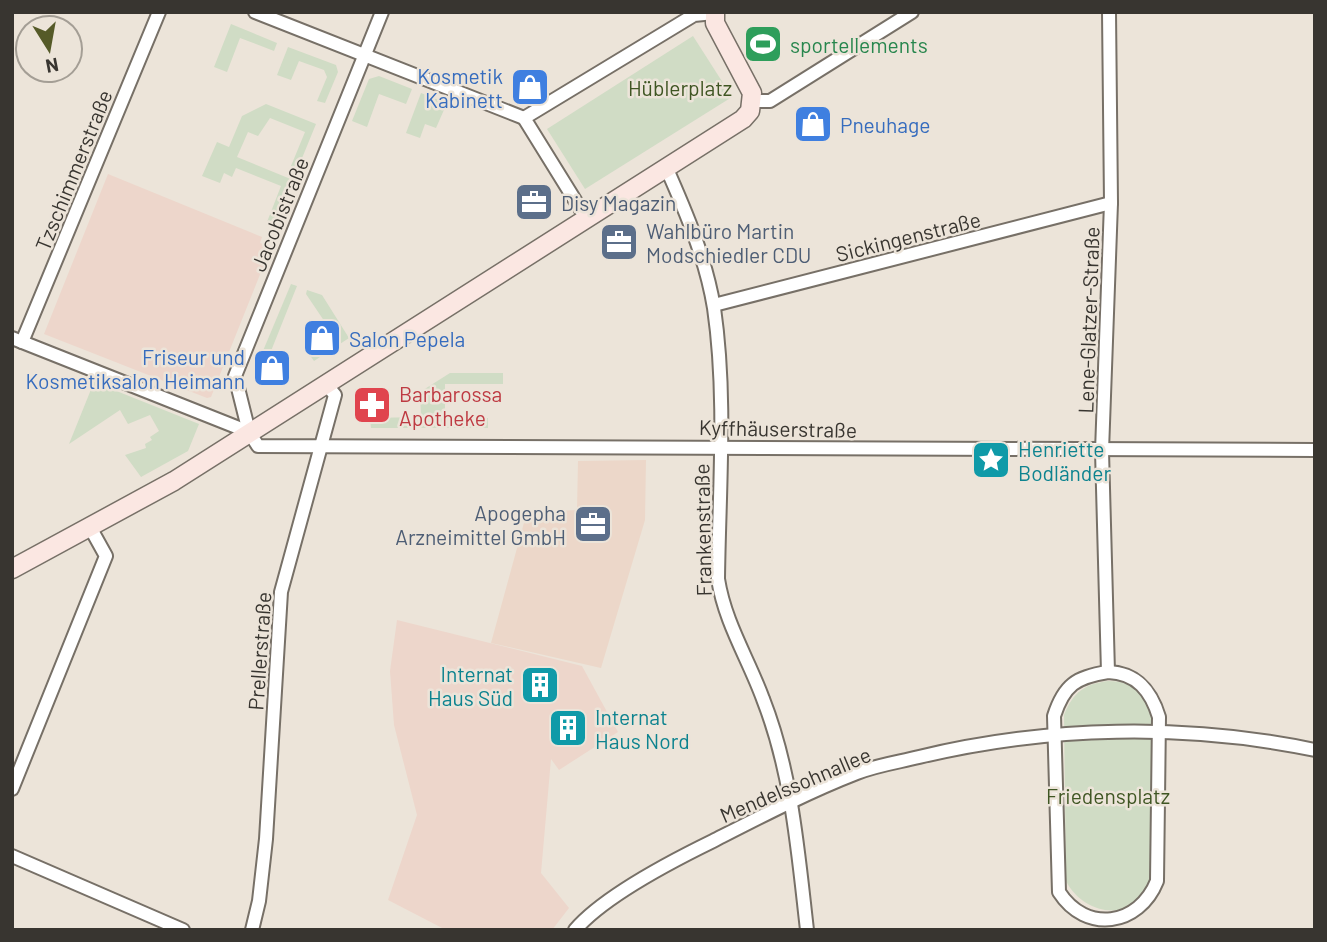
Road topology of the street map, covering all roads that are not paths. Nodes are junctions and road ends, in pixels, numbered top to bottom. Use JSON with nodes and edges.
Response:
{"nodes":[{"id":1,"x":159,"y":12,"type":"edge"},
{"id":2,"x":255,"y":12,"type":"edge"},
{"id":3,"x":382,"y":12,"type":"edge"},
{"id":4,"x":912,"y":12,"type":"edge"},
{"id":5,"x":1110,"y":12,"type":"edge"},
{"id":6,"x":714,"y":13,"type":"edge"},
{"id":7,"x":364,"y":55,"type":"junction"},
{"id":8,"x":753,"y":101,"type":"junction"},
{"id":9,"x":524,"y":118,"type":"junction"},
{"id":10,"x":666,"y":167,"type":"junction"},
{"id":11,"x":1111,"y":203,"type":"junction"},
{"id":12,"x":586,"y":219,"type":"junction"},
{"id":13,"x":714,"y":305,"type":"junction"},
{"id":14,"x":17,"y":340,"type":"edge"},
{"id":15,"x":326,"y":384,"type":"junction"},
{"id":16,"x":249,"y":432,"type":"junction"},
{"id":17,"x":719,"y":446,"type":"junction"},
{"id":18,"x":321,"y":448,"type":"junction"},
{"id":19,"x":1315,"y":450,"type":"edge"},
{"id":20,"x":1102,"y":451,"type":"junction"},
{"id":21,"x":91,"y":529,"type":"junction"},
{"id":22,"x":12,"y":569,"type":"edge"},
{"id":23,"x":1108,"y":672,"type":"junction"},
{"id":24,"x":1159,"y":731,"type":"junction"},
{"id":25,"x":1054,"y":735,"type":"junction"},
{"id":26,"x":1315,"y":750,"type":"edge"},
{"id":27,"x":12,"y":789,"type":"edge"},
{"id":28,"x":793,"y":801,"type":"junction"},
{"id":29,"x":12,"y":856,"type":"edge"},
{"id":30,"x":1109,"y":925,"type":"edge"},
{"id":31,"x":183,"y":930,"type":"edge"},
{"id":32,"x":252,"y":930,"type":"edge"},
{"id":33,"x":575,"y":930,"type":"edge"},
{"id":34,"x":807,"y":930,"type":"edge"}],
"edges":[{"from":1,"to":14,"type":"street","name":"Tzschimmerstraße"},
{"from":2,"to":7,"type":"street"},
{"from":3,"to":7,"type":"street","name":"Jacobistraße"},
{"from":4,"to":8,"type":"street"},
{"from":5,"to":11,"type":"street","name":"Lene-Glatzer-Straße"},
{"from":6,"to":8,"type":"street"},
{"from":6,"to":9,"type":"street"},
{"from":7,"to":9,"type":"street"},
{"from":7,"to":16,"type":"street","name":"Jacobistraße"},
{"from":8,"to":10,"type":"street"},
{"from":9,"to":12,"type":"street"},
{"from":10,"to":12,"type":"street"},
{"from":10,"to":13,"type":"street","name":"Frankenstraße"},
{"from":11,"to":13,"type":"street","name":"Sickingenstraße"},
{"from":11,"to":20,"type":"street","name":"Lene-Glatzer-Straße"},
{"from":12,"to":15,"type":"street"},
{"from":13,"to":17,"type":"street","name":"Frankenstraße"},
{"from":14,"to":16,"type":"street"},
{"from":15,"to":16,"type":"street"},
{"from":15,"to":18,"type":"street","name":"Prellerstraße"},
{"from":16,"to":18,"type":"street","name":"Kyffhäuserstraße"},
{"from":16,"to":21,"type":"street"},
{"from":17,"to":18,"type":"street","name":"Kyffhäuserstraße"},
{"from":17,"to":20,"type":"street","name":"Kyffhäuserstraße"},
{"from":17,"to":28,"type":"street","name":"Frankenstraße"},
{"from":18,"to":32,"type":"street","name":"Prellerstraße"},
{"from":19,"to":20,"type":"street","name":"Kyffhäuserstraße"},
{"from":20,"to":23,"type":"street","name":"Lene-Glatzer-Straße"},
{"from":21,"to":22,"type":"street"},
{"from":21,"to":27,"type":"street"},
{"from":23,"to":24,"type":"street"},
{"from":23,"to":25,"type":"street"},
{"from":24,"to":25,"type":"street"},
{"from":24,"to":26,"type":"street"},
{"from":24,"to":30,"type":"street"},
{"from":25,"to":28,"type":"street","name":"Mendelssohnallee"},
{"from":25,"to":30,"type":"street"},
{"from":28,"to":33,"type":"street","name":"Mendelssohnallee"},
{"from":28,"to":34,"type":"street","name":"Frankenstraße"},
{"from":29,"to":31,"type":"street"}]}
